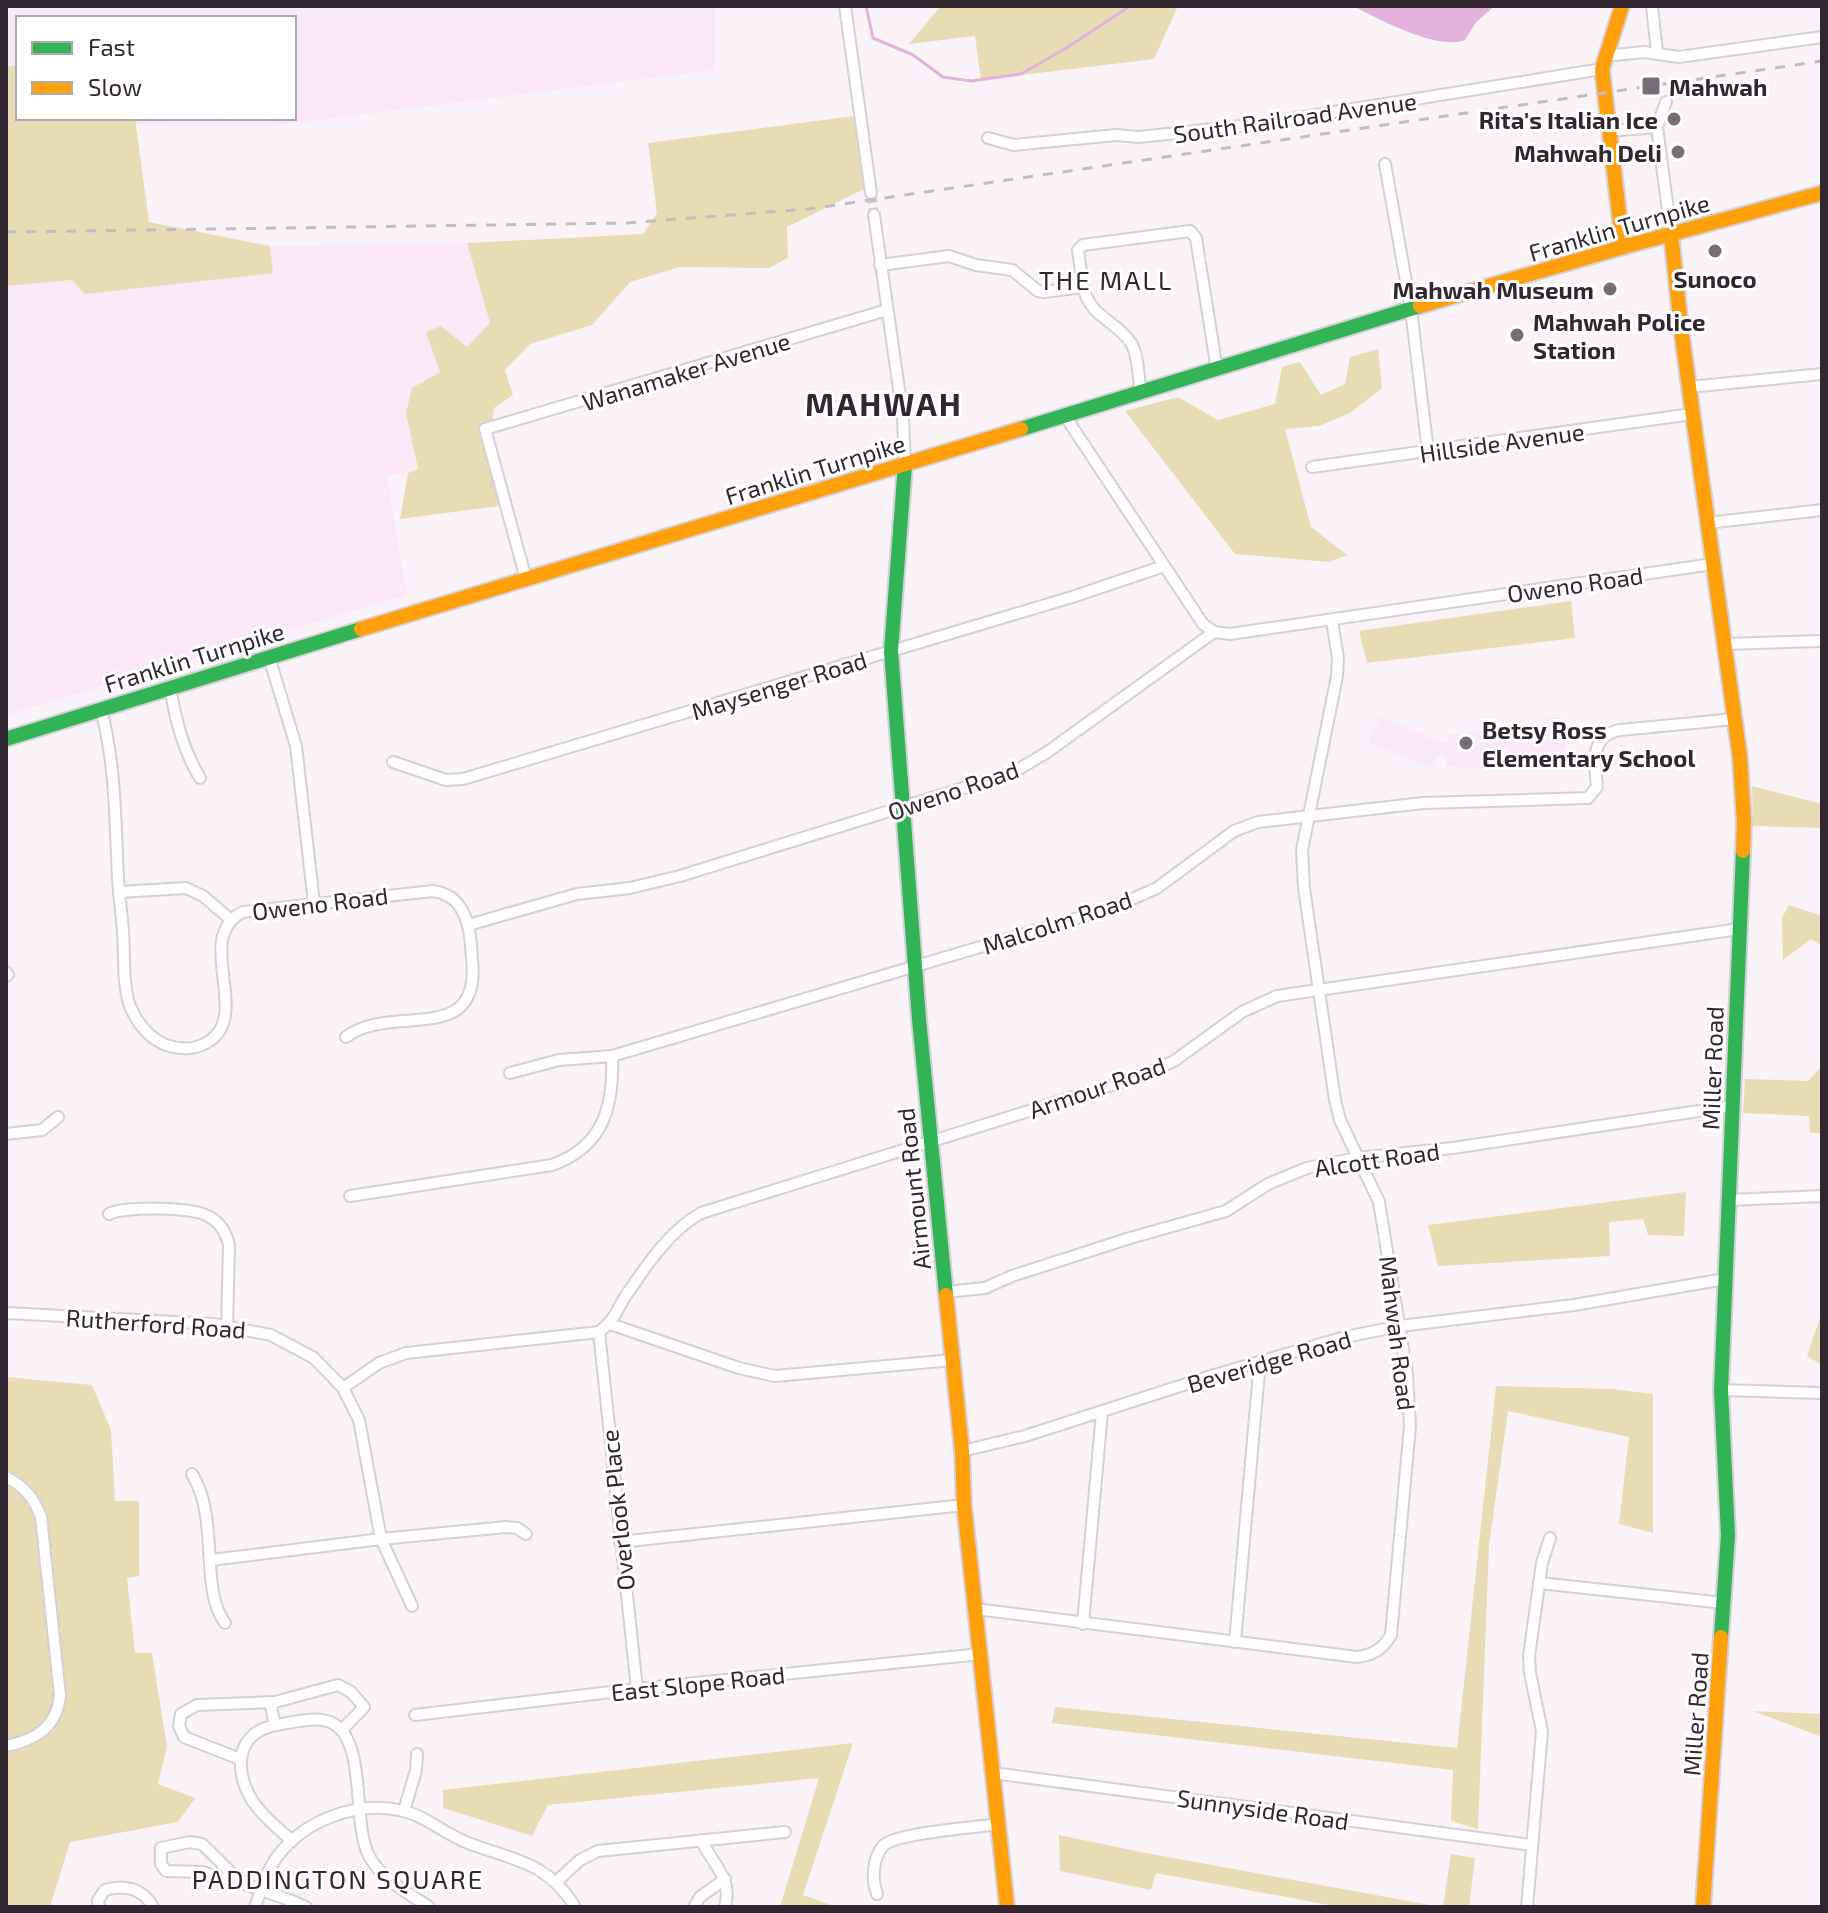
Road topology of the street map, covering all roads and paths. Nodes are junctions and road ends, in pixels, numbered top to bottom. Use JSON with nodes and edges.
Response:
{"nodes":[{"id":1,"x":845,"y":6,"type":"edge"},
{"id":2,"x":1622,"y":6,"type":"edge"},
{"id":3,"x":1652,"y":6,"type":"edge"},
{"id":4,"x":1822,"y":37,"type":"edge"},
{"id":5,"x":1657,"y":52,"type":"junction"},
{"id":6,"x":1604,"y":63,"type":"junction"},
{"id":7,"x":1666,"y":102,"type":"dead end"},
{"id":8,"x":1657,"y":127,"type":"junction"},
{"id":9,"x":1609,"y":131,"type":"junction"},
{"id":10,"x":988,"y":138,"type":"dead end"},
{"id":11,"x":1385,"y":164,"type":"dead end"},
{"id":12,"x":871,"y":193,"type":"tunnel mouth"},
{"id":13,"x":1822,"y":193,"type":"edge"},
{"id":14,"x":874,"y":215,"type":"tunnel mouth"},
{"id":15,"x":1671,"y":234,"type":"junction"},
{"id":16,"x":1623,"y":247,"type":"junction"},
{"id":17,"x":880,"y":265,"type":"junction"},
{"id":18,"x":1083,"y":287,"type":"junction"},
{"id":19,"x":1411,"y":309,"type":"junction"},
{"id":20,"x":887,"y":310,"type":"junction"},
{"id":21,"x":1217,"y":370,"type":"junction"},
{"id":22,"x":1822,"y":374,"type":"edge"},
{"id":23,"x":1689,"y":387,"type":"junction"},
{"id":24,"x":1141,"y":393,"type":"junction"},
{"id":25,"x":1692,"y":414,"type":"junction"},
{"id":26,"x":1065,"y":416,"type":"junction"},
{"id":27,"x":1428,"y":452,"type":"junction"},
{"id":28,"x":905,"y":464,"type":"junction"},
{"id":29,"x":1312,"y":467,"type":"dead end"},
{"id":30,"x":1822,"y":510,"type":"edge"},
{"id":31,"x":1707,"y":523,"type":"junction"},
{"id":32,"x":1713,"y":564,"type":"junction"},
{"id":33,"x":1164,"y":566,"type":"junction"},
{"id":34,"x":526,"y":579,"type":"junction"},
{"id":35,"x":1332,"y":621,"type":"junction"},
{"id":36,"x":1214,"y":632,"type":"junction"},
{"id":37,"x":1822,"y":641,"type":"edge"},
{"id":38,"x":1724,"y":644,"type":"junction"},
{"id":39,"x":891,"y":651,"type":"junction"},
{"id":40,"x":269,"y":657,"type":"junction"},
{"id":41,"x":170,"y":688,"type":"junction"},
{"id":42,"x":101,"y":709,"type":"junction"},
{"id":43,"x":1735,"y":719,"type":"junction"},
{"id":44,"x":6,"y":739,"type":"edge"},
{"id":45,"x":393,"y":762,"type":"dead end"},
{"id":46,"x":200,"y":778,"type":"dead end"},
{"id":47,"x":903,"y":808,"type":"junction"},
{"id":48,"x":1307,"y":815,"type":"junction"},
{"id":49,"x":119,"y":892,"type":"junction"},
{"id":50,"x":314,"y":903,"type":"junction"},
{"id":51,"x":231,"y":920,"type":"junction"},
{"id":52,"x":468,"y":925,"type":"junction"},
{"id":53,"x":1739,"y":929,"type":"junction"},
{"id":54,"x":915,"y":965,"type":"junction"},
{"id":55,"x":1320,"y":989,"type":"junction"},
{"id":56,"x":346,"y":1037,"type":"dead end"},
{"id":57,"x":612,"y":1056,"type":"junction"},
{"id":58,"x":510,"y":1073,"type":"dead end"},
{"id":59,"x":1732,"y":1106,"type":"junction"},
{"id":60,"x":58,"y":1117,"type":"dead end"},
{"id":61,"x":6,"y":1134,"type":"edge"},
{"id":62,"x":931,"y":1141,"type":"junction"},
{"id":63,"x":1357,"y":1158,"type":"junction"},
{"id":64,"x":350,"y":1196,"type":"dead end"},
{"id":65,"x":1822,"y":1196,"type":"edge"},
{"id":66,"x":1729,"y":1200,"type":"junction"},
{"id":67,"x":109,"y":1214,"type":"dead end"},
{"id":68,"x":1725,"y":1279,"type":"junction"},
{"id":69,"x":946,"y":1292,"type":"junction"},
{"id":70,"x":6,"y":1313,"type":"edge"},
{"id":71,"x":610,"y":1324,"type":"junction"},
{"id":72,"x":1400,"y":1326,"type":"junction"},
{"id":73,"x":227,"y":1327,"type":"junction"},
{"id":74,"x":599,"y":1332,"type":"junction"},
{"id":75,"x":953,"y":1360,"type":"junction"},
{"id":76,"x":1260,"y":1361,"type":"junction"},
{"id":77,"x":343,"y":1388,"type":"junction"},
{"id":78,"x":1721,"y":1390,"type":"junction"},
{"id":79,"x":1822,"y":1393,"type":"edge"},
{"id":80,"x":1102,"y":1412,"type":"junction"},
{"id":81,"x":962,"y":1451,"type":"junction"},
{"id":82,"x":192,"y":1474,"type":"dead end"},
{"id":83,"x":6,"y":1477,"type":"edge"},
{"id":84,"x":964,"y":1505,"type":"junction"},
{"id":85,"x":526,"y":1534,"type":"dead end"},
{"id":86,"x":1550,"y":1538,"type":"dead end"},
{"id":87,"x":381,"y":1539,"type":"junction"},
{"id":88,"x":620,"y":1542,"type":"junction"},
{"id":89,"x":211,"y":1560,"type":"junction"},
{"id":90,"x":1539,"y":1583,"type":"junction"},
{"id":91,"x":1724,"y":1603,"type":"junction"},
{"id":92,"x":412,"y":1606,"type":"dead end"},
{"id":93,"x":976,"y":1609,"type":"junction"},
{"id":94,"x":225,"y":1623,"type":"dead end"},
{"id":95,"x":1083,"y":1624,"type":"junction"},
{"id":96,"x":1235,"y":1642,"type":"junction"},
{"id":97,"x":981,"y":1654,"type":"junction"},
{"id":98,"x":637,"y":1689,"type":"junction"},
{"id":99,"x":270,"y":1702,"type":"junction"},
{"id":100,"x":415,"y":1715,"type":"dead end"},
{"id":101,"x":275,"y":1725,"type":"junction"},
{"id":102,"x":342,"y":1730,"type":"junction"},
{"id":103,"x":6,"y":1746,"type":"edge"},
{"id":104,"x":417,"y":1754,"type":"dead end"},
{"id":105,"x":240,"y":1759,"type":"junction"},
{"id":106,"x":993,"y":1773,"type":"junction"},
{"id":107,"x":360,"y":1810,"type":"junction"},
{"id":108,"x":404,"y":1811,"type":"junction"},
{"id":109,"x":999,"y":1824,"type":"junction"},
{"id":110,"x":785,"y":1832,"type":"dead end"},
{"id":111,"x":701,"y":1840,"type":"junction"},
{"id":112,"x":292,"y":1841,"type":"junction"},
{"id":113,"x":1532,"y":1845,"type":"junction"},
{"id":114,"x":725,"y":1879,"type":"junction"},
{"id":115,"x":556,"y":1882,"type":"junction"},
{"id":116,"x":242,"y":1883,"type":"junction"},
{"id":117,"x":261,"y":1890,"type":"junction"},
{"id":118,"x":877,"y":1894,"type":"dead end"},
{"id":119,"x":291,"y":1904,"type":"edge"},
{"id":120,"x":99,"y":1907,"type":"edge"},
{"id":121,"x":153,"y":1907,"type":"edge"},
{"id":122,"x":255,"y":1907,"type":"edge"},
{"id":123,"x":306,"y":1907,"type":"edge"},
{"id":124,"x":429,"y":1907,"type":"edge"},
{"id":125,"x":575,"y":1907,"type":"edge"},
{"id":126,"x":694,"y":1907,"type":"edge"},
{"id":127,"x":725,"y":1907,"type":"edge"},
{"id":128,"x":1007,"y":1907,"type":"edge"},
{"id":129,"x":1527,"y":1907,"type":"edge"},
{"id":130,"x":1703,"y":1907,"type":"edge"}],
"edges":[{"from":1,"to":12,"type":"street"},
{"from":2,"to":6,"type":"street"},
{"from":3,"to":5,"type":"street"},
{"from":4,"to":5,"type":"street","name":"South Railroad Avenue"},
{"from":5,"to":6,"type":"street","name":"South Railroad Avenue"},
{"from":6,"to":9,"type":"street"},
{"from":6,"to":10,"type":"street","name":"South Railroad Avenue"},
{"from":7,"to":8,"type":"street"},
{"from":8,"to":9,"type":"street"},
{"from":8,"to":15,"type":"street"},
{"from":9,"to":16,"type":"street"},
{"from":11,"to":19,"type":"street"},
{"from":13,"to":15,"type":"street","name":"Franklin Turnpike"},
{"from":14,"to":17,"type":"street"},
{"from":15,"to":16,"type":"street","name":"Franklin Turnpike"},
{"from":15,"to":23,"type":"street","name":"Miller Road"},
{"from":16,"to":19,"type":"street","name":"Franklin Turnpike"},
{"from":17,"to":18,"type":"street"},
{"from":17,"to":20,"type":"street"},
{"from":18,"to":21,"type":"street"},
{"from":18,"to":24,"type":"street"},
{"from":19,"to":21,"type":"street","name":"Franklin Turnpike"},
{"from":19,"to":27,"type":"street"},
{"from":20,"to":28,"type":"street"},
{"from":20,"to":34,"type":"street","name":"Wanamaker Avenue"},
{"from":21,"to":24,"type":"street","name":"Franklin Turnpike"},
{"from":22,"to":23,"type":"street"},
{"from":23,"to":25,"type":"street","name":"Miller Road"},
{"from":24,"to":26,"type":"street","name":"Franklin Turnpike"},
{"from":25,"to":27,"type":"street","name":"Hillside Avenue"},
{"from":25,"to":31,"type":"street","name":"Miller Road"},
{"from":26,"to":28,"type":"street","name":"Franklin Turnpike"},
{"from":26,"to":33,"type":"street"},
{"from":27,"to":29,"type":"street","name":"Hillside Avenue"},
{"from":28,"to":34,"type":"street","name":"Franklin Turnpike"},
{"from":28,"to":39,"type":"street","name":"Airmount Road"},
{"from":30,"to":31,"type":"street"},
{"from":31,"to":32,"type":"street","name":"Miller Road"},
{"from":32,"to":35,"type":"street","name":"Oweno Road"},
{"from":32,"to":38,"type":"street","name":"Miller Road"},
{"from":33,"to":36,"type":"street"},
{"from":33,"to":39,"type":"street","name":"Maysenger Road"},
{"from":34,"to":40,"type":"street","name":"Franklin Turnpike"},
{"from":35,"to":36,"type":"street","name":"Oweno Road"},
{"from":35,"to":48,"type":"street","name":"Mahwah Road"},
{"from":36,"to":47,"type":"street","name":"Oweno Road"},
{"from":37,"to":38,"type":"street"},
{"from":38,"to":43,"type":"street","name":"Miller Road"},
{"from":39,"to":45,"type":"street","name":"Maysenger Road"},
{"from":39,"to":47,"type":"street","name":"Airmount Road"},
{"from":40,"to":41,"type":"street","name":"Franklin Turnpike"},
{"from":40,"to":50,"type":"street"},
{"from":41,"to":42,"type":"street","name":"Franklin Turnpike"},
{"from":41,"to":46,"type":"street"},
{"from":42,"to":44,"type":"street","name":"Franklin Turnpike"},
{"from":42,"to":49,"type":"street"},
{"from":43,"to":48,"type":"street","name":"Malcolm Road"},
{"from":43,"to":53,"type":"street","name":"Miller Road"},
{"from":47,"to":52,"type":"street","name":"Oweno Road"},
{"from":47,"to":54,"type":"street","name":"Airmount Road"},
{"from":48,"to":54,"type":"street","name":"Malcolm Road"},
{"from":48,"to":55,"type":"street","name":"Mahwah Road"},
{"from":49,"to":51,"type":"street"},
{"from":49,"to":51,"type":"street"},
{"from":50,"to":51,"type":"street","name":"Oweno Road"},
{"from":50,"to":52,"type":"street","name":"Oweno Road"},
{"from":52,"to":56,"type":"street"},
{"from":53,"to":55,"type":"street","name":"Armour Road"},
{"from":53,"to":59,"type":"street","name":"Miller Road"},
{"from":54,"to":57,"type":"street","name":"Malcolm Road"},
{"from":54,"to":62,"type":"street","name":"Airmount Road"},
{"from":55,"to":62,"type":"street","name":"Armour Road"},
{"from":55,"to":63,"type":"street","name":"Mahwah Road"},
{"from":57,"to":58,"type":"street","name":"Malcolm Road"},
{"from":57,"to":64,"type":"street"},
{"from":59,"to":63,"type":"street","name":"Alcott Road"},
{"from":59,"to":66,"type":"street","name":"Miller Road"},
{"from":60,"to":61,"type":"street"},
{"from":62,"to":69,"type":"street","name":"Airmount Road"},
{"from":62,"to":71,"type":"street","name":"Armour Road"},
{"from":63,"to":69,"type":"street","name":"Alcott Road"},
{"from":63,"to":72,"type":"street","name":"Mahwah Road"},
{"from":65,"to":66,"type":"street"},
{"from":66,"to":68,"type":"street","name":"Miller Road"},
{"from":67,"to":73,"type":"street"},
{"from":68,"to":72,"type":"street","name":"Beveridge Road"},
{"from":68,"to":78,"type":"street","name":"Miller Road"},
{"from":69,"to":75,"type":"street","name":"Airmount Road"},
{"from":70,"to":73,"type":"street","name":"Rutherford Road"},
{"from":71,"to":74,"type":"street","name":"Armour Road"},
{"from":71,"to":75,"type":"street"},
{"from":72,"to":76,"type":"street","name":"Beveridge Road"},
{"from":72,"to":96,"type":"street","name":"Mahwah Road"},
{"from":73,"to":77,"type":"street","name":"Rutherford Road"},
{"from":74,"to":77,"type":"street"},
{"from":74,"to":88,"type":"street","name":"Overlook Place"},
{"from":75,"to":81,"type":"street","name":"Airmount Road"},
{"from":76,"to":80,"type":"street","name":"Beveridge Road"},
{"from":76,"to":96,"type":"street"},
{"from":77,"to":87,"type":"street","name":"Rutherford Road"},
{"from":78,"to":79,"type":"street"},
{"from":78,"to":91,"type":"street","name":"Miller Road"},
{"from":80,"to":81,"type":"street","name":"Beveridge Road"},
{"from":80,"to":95,"type":"street"},
{"from":81,"to":84,"type":"street","name":"Airmount Road"},
{"from":82,"to":89,"type":"street"},
{"from":83,"to":103,"type":"street"},
{"from":84,"to":88,"type":"street"},
{"from":84,"to":93,"type":"street","name":"Airmount Road"},
{"from":85,"to":87,"type":"street"},
{"from":86,"to":90,"type":"street"},
{"from":87,"to":89,"type":"street"},
{"from":87,"to":92,"type":"street","name":"Rutherford Road"},
{"from":88,"to":98,"type":"street","name":"Overlook Place"},
{"from":89,"to":94,"type":"street"},
{"from":90,"to":91,"type":"street"},
{"from":90,"to":113,"type":"street"},
{"from":91,"to":130,"type":"street","name":"Miller Road"},
{"from":93,"to":95,"type":"street","name":"Mahwah Road"},
{"from":93,"to":97,"type":"street","name":"Airmount Road"},
{"from":95,"to":96,"type":"street","name":"Mahwah Road"},
{"from":97,"to":98,"type":"street","name":"East Slope Road"},
{"from":97,"to":106,"type":"street","name":"Airmount Road"},
{"from":98,"to":100,"type":"street","name":"East Slope Road"},
{"from":99,"to":101,"type":"street"},
{"from":99,"to":102,"type":"street"},
{"from":99,"to":105,"type":"street"},
{"from":101,"to":102,"type":"street"},
{"from":101,"to":105,"type":"street"},
{"from":102,"to":107,"type":"street"},
{"from":104,"to":108,"type":"street"},
{"from":105,"to":112,"type":"street"},
{"from":106,"to":109,"type":"street","name":"Airmount Road"},
{"from":106,"to":113,"type":"street","name":"Sunnyside Road"},
{"from":107,"to":108,"type":"street"},
{"from":107,"to":112,"type":"street"},
{"from":107,"to":124,"type":"street"},
{"from":108,"to":115,"type":"street"},
{"from":109,"to":118,"type":"street"},
{"from":109,"to":128,"type":"street","name":"Airmount Road"},
{"from":110,"to":111,"type":"street"},
{"from":111,"to":114,"type":"street"},
{"from":111,"to":115,"type":"street"},
{"from":112,"to":117,"type":"street"},
{"from":113,"to":129,"type":"street"},
{"from":114,"to":126,"type":"street"},
{"from":114,"to":127,"type":"street"},
{"from":115,"to":125,"type":"street"},
{"from":116,"to":116,"type":"street"},
{"from":116,"to":117,"type":"street"},
{"from":117,"to":119,"type":"street"},
{"from":117,"to":122,"type":"street"},
{"from":119,"to":123,"type":"street"},
{"from":120,"to":121,"type":"street"}]}
